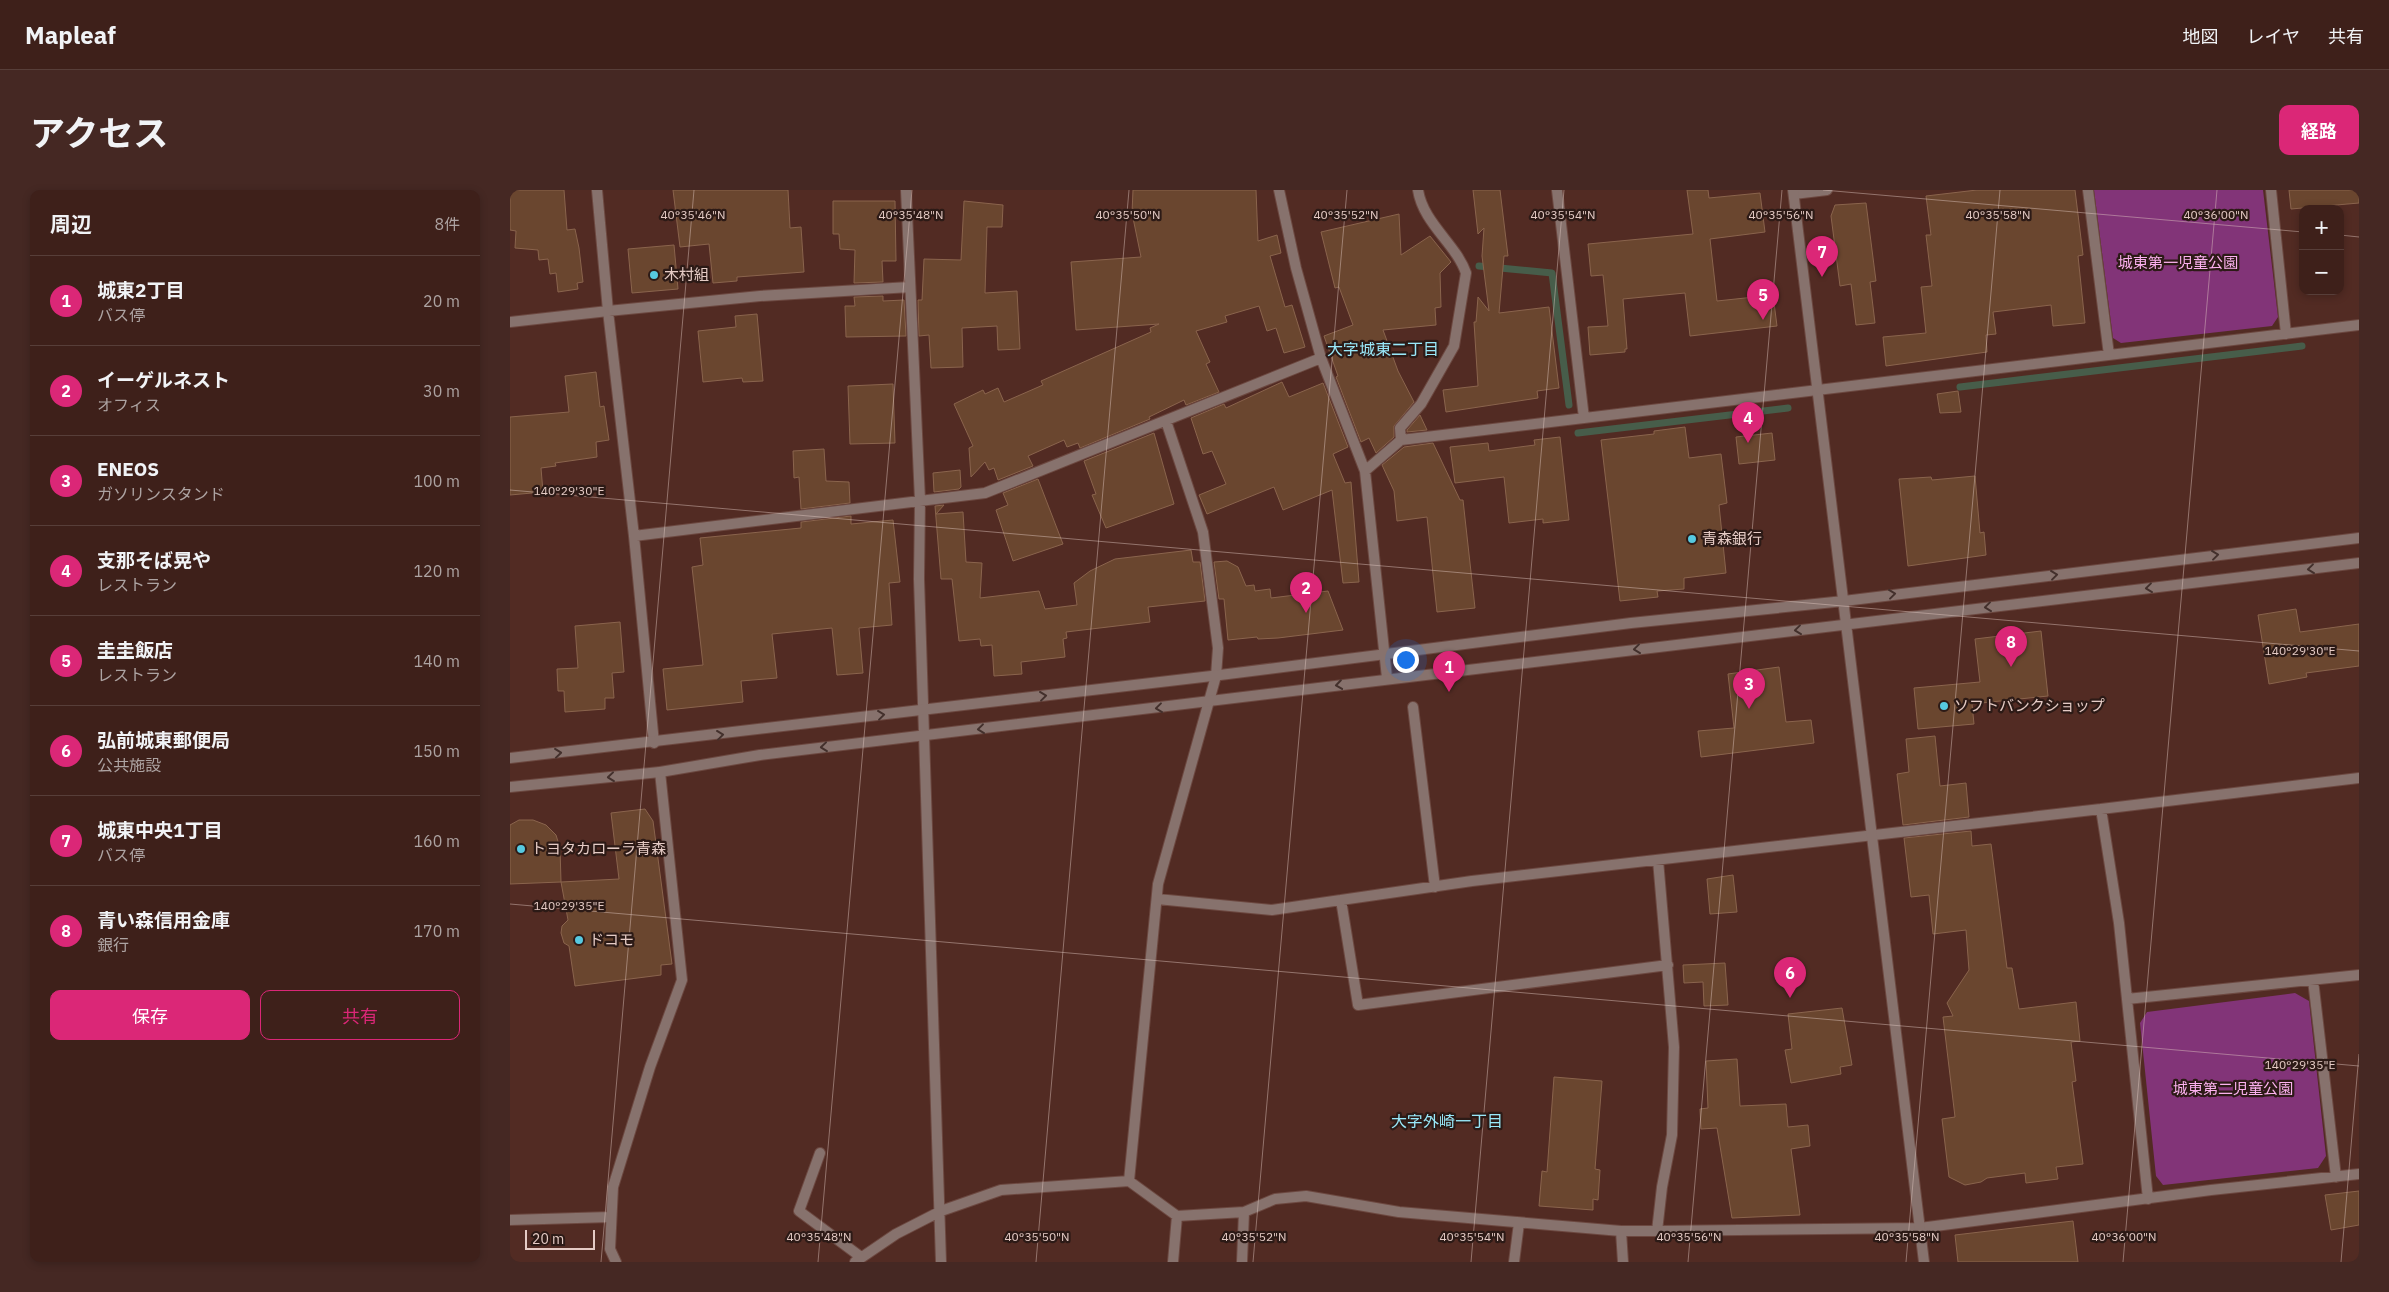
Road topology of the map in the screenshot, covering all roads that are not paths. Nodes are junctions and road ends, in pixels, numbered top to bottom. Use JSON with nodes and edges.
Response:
{"nodes":[{"id":1,"x":596,"y":190,"type":"edge"},
{"id":2,"x":906,"y":190,"type":"edge"},
{"id":3,"x":1279,"y":190,"type":"edge"},
{"id":4,"x":1418,"y":190,"type":"edge"},
{"id":5,"x":1557,"y":190,"type":"edge"},
{"id":6,"x":1827,"y":190,"type":"edge"},
{"id":7,"x":2088,"y":190,"type":"edge"},
{"id":8,"x":2271,"y":190,"type":"edge"},
{"id":9,"x":1794,"y":192,"type":"edge"},
{"id":10,"x":910,"y":288,"type":"junction"},
{"id":11,"x":608,"y":311,"type":"junction"},
{"id":12,"x":510,"y":322,"type":"edge"},
{"id":13,"x":2359,"y":326,"type":"edge"},
{"id":14,"x":2286,"y":334,"type":"junction"},
{"id":15,"x":2109,"y":355,"type":"junction"},
{"id":16,"x":1321,"y":358,"type":"junction"},
{"id":17,"x":1817,"y":390,"type":"junction"},
{"id":18,"x":1584,"y":418,"type":"junction"},
{"id":19,"x":1166,"y":421,"type":"junction"},
{"id":20,"x":1401,"y":440,"type":"junction"},
{"id":21,"x":1365,"y":471,"type":"junction"},
{"id":22,"x":920,"y":500,"type":"junction"},
{"id":23,"x":634,"y":536,"type":"junction"},
{"id":24,"x":2359,"y":538,"type":"edge"},
{"id":25,"x":2359,"y":563,"type":"edge"},
{"id":26,"x":1844,"y":600,"type":"junction"},
{"id":27,"x":1847,"y":624,"type":"junction"},
{"id":28,"x":1384,"y":656,"type":"junction"},
{"id":29,"x":1216,"y":676,"type":"junction"},
{"id":30,"x":1387,"y":678,"type":"junction"},
{"id":31,"x":1208,"y":702,"type":"junction"},
{"id":32,"x":1413,"y":707,"type":"dead end"},
{"id":33,"x":924,"y":710,"type":"junction"},
{"id":34,"x":925,"y":736,"type":"junction"},
{"id":35,"x":654,"y":743,"type":"junction"},
{"id":36,"x":510,"y":758,"type":"edge"},
{"id":37,"x":660,"y":772,"type":"junction"},
{"id":38,"x":2359,"y":778,"type":"edge"},
{"id":39,"x":510,"y":787,"type":"edge"},
{"id":40,"x":2101,"y":810,"type":"junction"},
{"id":41,"x":1873,"y":834,"type":"junction"},
{"id":42,"x":1658,"y":860,"type":"junction"},
{"id":43,"x":1435,"y":887,"type":"junction"},
{"id":44,"x":1157,"y":898,"type":"junction"},
{"id":45,"x":1341,"y":900,"type":"junction"},
{"id":46,"x":1668,"y":965,"type":"junction"},
{"id":47,"x":2359,"y":975,"type":"edge"},
{"id":48,"x":2313,"y":980,"type":"junction"},
{"id":49,"x":2128,"y":999,"type":"junction"},
{"id":50,"x":820,"y":1153,"type":"dead end"},
{"id":51,"x":2359,"y":1174,"type":"edge"},
{"id":52,"x":2336,"y":1177,"type":"junction"},
{"id":53,"x":1129,"y":1180,"type":"junction"},
{"id":54,"x":2148,"y":1199,"type":"junction"},
{"id":55,"x":941,"y":1211,"type":"junction"},
{"id":56,"x":1244,"y":1212,"type":"junction"},
{"id":57,"x":1177,"y":1216,"type":"junction"},
{"id":58,"x":610,"y":1217,"type":"junction"},
{"id":59,"x":510,"y":1220,"type":"edge"},
{"id":60,"x":1519,"y":1223,"type":"junction"},
{"id":61,"x":1920,"y":1228,"type":"junction"},
{"id":62,"x":1621,"y":1231,"type":"junction"},
{"id":63,"x":1657,"y":1231,"type":"junction"},
{"id":64,"x":858,"y":1259,"type":"edge"},
{"id":65,"x":616,"y":1262,"type":"edge"},
{"id":66,"x":941,"y":1262,"type":"edge"},
{"id":67,"x":1173,"y":1262,"type":"edge"},
{"id":68,"x":1242,"y":1262,"type":"edge"},
{"id":69,"x":1514,"y":1262,"type":"edge"},
{"id":70,"x":1623,"y":1262,"type":"edge"},
{"id":71,"x":1924,"y":1262,"type":"edge"}],
"edges":[{"from":1,"to":11,"type":"street"},
{"from":2,"to":10,"type":"street"},
{"from":3,"to":16,"type":"street"},
{"from":4,"to":20,"type":"street"},
{"from":5,"to":18,"type":"street"},
{"from":6,"to":9,"type":"street"},
{"from":7,"to":15,"type":"street"},
{"from":8,"to":14,"type":"street"},
{"from":9,"to":17,"type":"street"},
{"from":10,"to":11,"type":"street"},
{"from":10,"to":22,"type":"street"},
{"from":11,"to":12,"type":"street"},
{"from":11,"to":23,"type":"street"},
{"from":13,"to":14,"type":"street"},
{"from":14,"to":15,"type":"street"},
{"from":15,"to":17,"type":"street"},
{"from":16,"to":19,"type":"street"},
{"from":16,"to":21,"type":"street"},
{"from":17,"to":18,"type":"street"},
{"from":17,"to":26,"type":"street"},
{"from":18,"to":20,"type":"street"},
{"from":19,"to":22,"type":"street"},
{"from":19,"to":29,"type":"street"},
{"from":20,"to":21,"type":"street"},
{"from":21,"to":28,"type":"street"},
{"from":22,"to":23,"type":"street"},
{"from":22,"to":33,"type":"street"},
{"from":23,"to":35,"type":"street"},
{"from":26,"to":24,"type":"street","one_way":true},
{"from":25,"to":27,"type":"street","one_way":true},
{"from":26,"to":27,"type":"street"},
{"from":26,"to":28,"type":"street"},
{"from":27,"to":30,"type":"street","one_way":true},
{"from":27,"to":41,"type":"street"},
{"from":28,"to":29,"type":"street"},
{"from":28,"to":30,"type":"street"},
{"from":29,"to":31,"type":"street"},
{"from":33,"to":29,"type":"street","one_way":true},
{"from":30,"to":31,"type":"street","one_way":true},
{"from":31,"to":34,"type":"street","one_way":true},
{"from":31,"to":44,"type":"street"},
{"from":32,"to":43,"type":"street"},
{"from":33,"to":34,"type":"street"},
{"from":35,"to":33,"type":"street","one_way":true},
{"from":34,"to":37,"type":"street","one_way":true},
{"from":34,"to":55,"type":"street"},
{"from":36,"to":35,"type":"street","one_way":true},
{"from":37,"to":39,"type":"street","one_way":true},
{"from":37,"to":58,"type":"street"},
{"from":38,"to":40,"type":"street"},
{"from":40,"to":41,"type":"street"},
{"from":40,"to":49,"type":"street"},
{"from":41,"to":42,"type":"street"},
{"from":41,"to":61,"type":"street"},
{"from":42,"to":43,"type":"street"},
{"from":42,"to":46,"type":"street"},
{"from":43,"to":45,"type":"street"},
{"from":44,"to":45,"type":"street"},
{"from":44,"to":53,"type":"street"},
{"from":45,"to":46,"type":"street"},
{"from":46,"to":63,"type":"street"},
{"from":47,"to":48,"type":"street"},
{"from":48,"to":49,"type":"street"},
{"from":48,"to":52,"type":"street"},
{"from":49,"to":54,"type":"street"},
{"from":50,"to":64,"type":"street"},
{"from":51,"to":52,"type":"street"},
{"from":52,"to":54,"type":"street"},
{"from":53,"to":55,"type":"street"},
{"from":53,"to":57,"type":"street"},
{"from":54,"to":61,"type":"street"},
{"from":55,"to":64,"type":"street"},
{"from":55,"to":66,"type":"street"},
{"from":56,"to":57,"type":"street"},
{"from":56,"to":60,"type":"street"},
{"from":56,"to":68,"type":"street"},
{"from":57,"to":67,"type":"street"},
{"from":58,"to":59,"type":"street"},
{"from":58,"to":65,"type":"street"},
{"from":60,"to":62,"type":"street"},
{"from":60,"to":69,"type":"street"},
{"from":61,"to":63,"type":"street"},
{"from":61,"to":71,"type":"street"},
{"from":62,"to":63,"type":"street"},
{"from":62,"to":70,"type":"street"}]}
